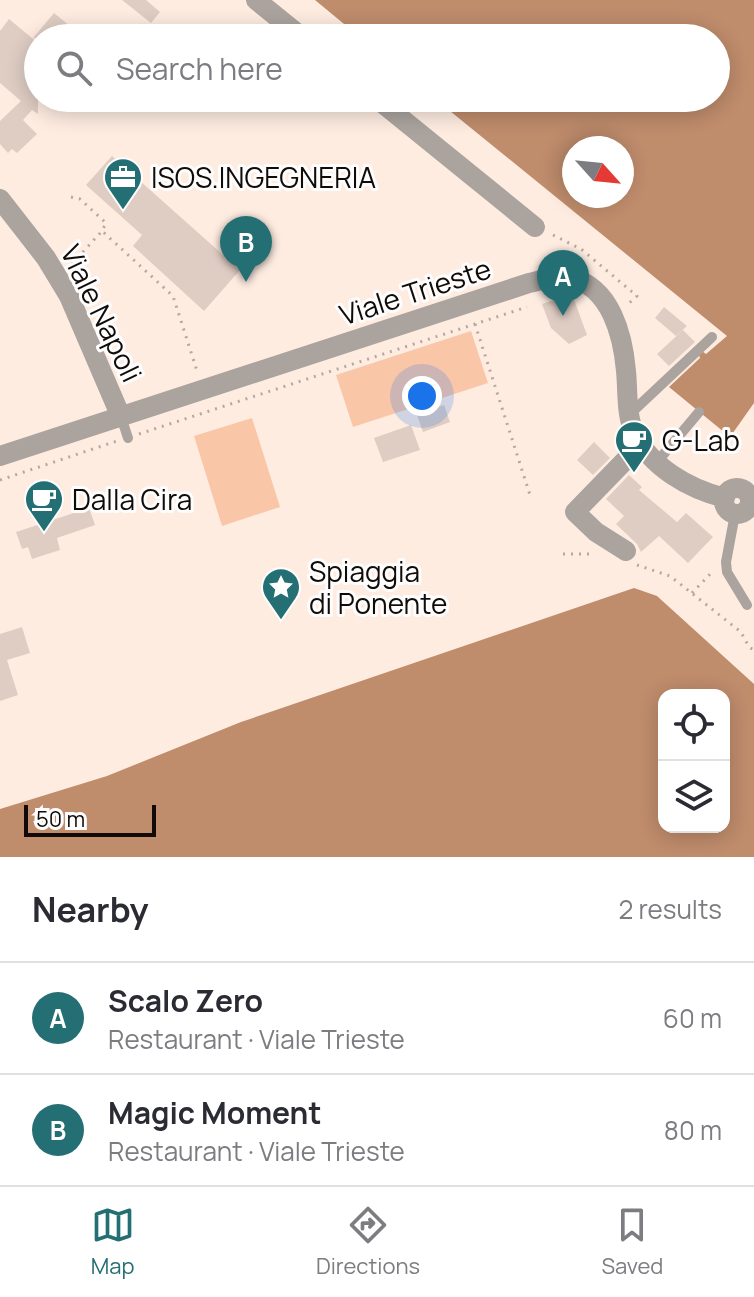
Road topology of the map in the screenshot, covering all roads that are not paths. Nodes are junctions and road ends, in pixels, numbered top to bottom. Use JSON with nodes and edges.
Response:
{"nodes":[{"id":1,"x":256,"y":0,"type":"edge"},
{"id":2,"x":286,"y":24,"type":"edge"},
{"id":3,"x":393,"y":112,"type":"edge"},
{"id":4,"x":0,"y":199,"type":"edge"},
{"id":5,"x":535,"y":227,"type":"dead end"},
{"id":6,"x":712,"y":337,"type":"dead end"},
{"id":7,"x":699,"y":412,"type":"dead end"},
{"id":8,"x":629,"y":414,"type":"junction"},
{"id":9,"x":121,"y":417,"type":"junction"},
{"id":10,"x":128,"y":438,"type":"road end"},
{"id":11,"x":641,"y":444,"type":"junction"},
{"id":12,"x":0,"y":456,"type":"edge"},
{"id":13,"x":657,"y":462,"type":"junction"},
{"id":14,"x":752,"y":497,"type":"edge"},
{"id":15,"x":730,"y":506,"type":"junction"},
{"id":16,"x":626,"y":556,"type":"road end"},
{"id":17,"x":747,"y":605,"type":"dead end"}],
"edges":[{"from":1,"to":2,"type":"street"},
{"from":3,"to":5,"type":"street"},
{"from":4,"to":9,"type":"street","name":"Viale Napoli"},
{"from":6,"to":8,"type":"lane"},
{"from":7,"to":13,"type":"lane"},
{"from":8,"to":9,"type":"street","name":"Viale Trieste"},
{"from":8,"to":11,"type":"street","name":"Viale Trieste"},
{"from":9,"to":10,"type":"lane"},
{"from":9,"to":12,"type":"street","name":"Viale Trieste"},
{"from":11,"to":13,"type":"street","name":"Viale Trieste"},
{"from":11,"to":16,"type":"street"},
{"from":13,"to":15,"type":"street","name":"Viale Trieste"},
{"from":14,"to":15,"type":"street"},
{"from":15,"to":17,"type":"lane"}]}
